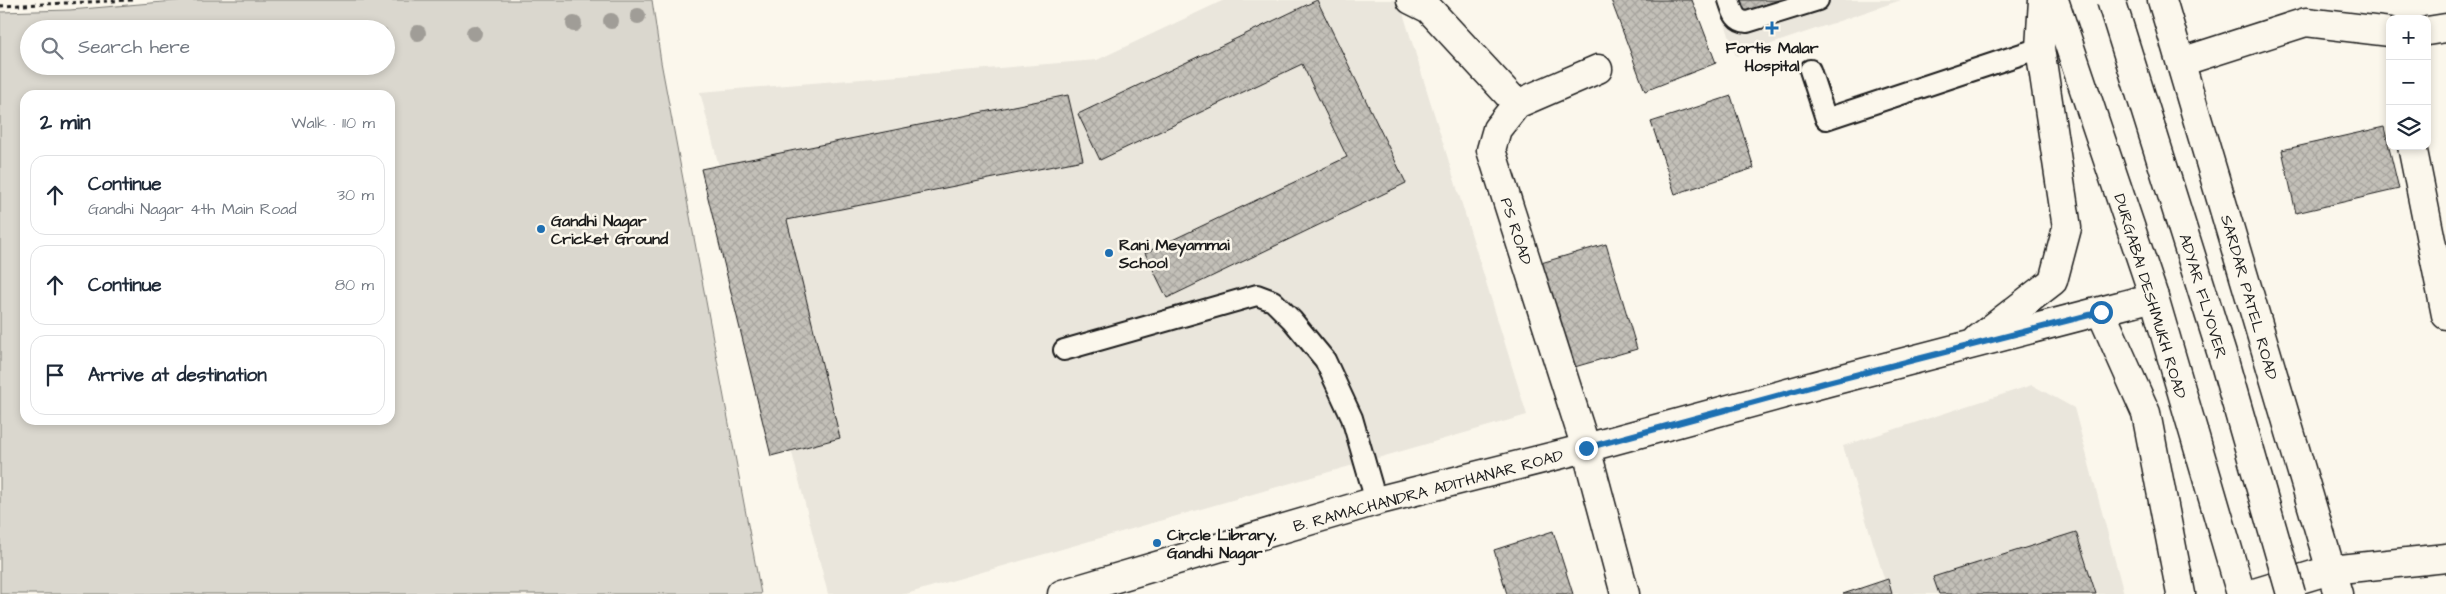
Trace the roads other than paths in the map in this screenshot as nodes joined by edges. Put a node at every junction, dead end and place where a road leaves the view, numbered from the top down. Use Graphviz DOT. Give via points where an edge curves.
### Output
graph roads {
  1 [pos="1411,0"];
  2 [pos="1729,0"];
  3 [pos="1818,0"];
  4 [pos="2043,0"];
  5 [pos="2054,0"];
  6 [pos="2111,0"];
  7 [pos="2162,0"];
  8 [pos="2446,28"];
  9 [pos="2431,30"];
  10 [pos="2386,32"];
  11 [pos="2040,48"];
  12 [pos="2181,62"];
  13 [pos="1598,69"];
  14 [pos="1810,70"];
  15 [pos="1517,104"];
  16 [pos="2413,150"];
  17 [pos="2154,297"];
  18 [pos="2101,312"];
  19 [pos="2446,316"];
  20 [pos="1969,346"];
  21 [pos="1064,350"];
  22 [pos="1586,448"];
  23 [pos="1376,501"];
  24 [pos="2446,558"];
  25 [pos="2334,582"];
  26 [pos="1062,594"];
  27 [pos="1625,594"];
  28 [pos="2181,594"];
  29 [pos="2241,594"];
  30 [pos="2251,594"];
  31 [pos="2291,594"];
  1 -- 15 [label="street" via="1429,9"];
  2 -- 3 [label="lane" via="1741,22"];
  4 -- 11 [label="street"];
  5 -- 17 [label="street, DURGABAI DESHMUKH ROAD"];
  6 -- 31 [label="street, ADYAR FLYOVER, bridge" via="2225,364"];
  7 -- 12 [label="street, SARDAR PATEL ROAD"];
  8 -- 9 [label="street"];
  10 -- 12 [label="street" via="2306,22"];
  11 -- 14 [label="lane" via="1826,119"];
  11 -- 20 [label="street" via="2067,228 2054,281"];
  12 -- 25 [label="street, SARDAR PATEL ROAD"];
  13 -- 15 [label="street, PS ROAD"];
  15 -- 22 [label="street, PS ROAD" via="1497,129 1492,150"];
  16 -- 19 [label="street"];
  17 -- 18 [label="street, B. RAMACHANDRA ADITHANAR ROAD"];
  17 -- 29 [label="street, DURGABAI DESHMUKH ROAD"];
  18 -- 20 [label="street, B. RAMACHANDRA ADITHANAR ROAD"];
  18 -- 28 [label="street" via="2146,413"];
  20 -- 22 [label="street, B. RAMACHANDRA ADITHANAR ROAD"];
  21 -- 23 [label="lane" via="1257,295 1273,301 1325,360 1352,418"];
  22 -- 23 [label="street, B. RAMACHANDRA ADITHANAR ROAD"];
  22 -- 27 [label="street, PS ROAD"];
  23 -- 26 [label="street, B. RAMACHANDRA ADITHANAR ROAD"];
  24 -- 25 [label="street"];
  25 -- 30 [label="street"];
}
